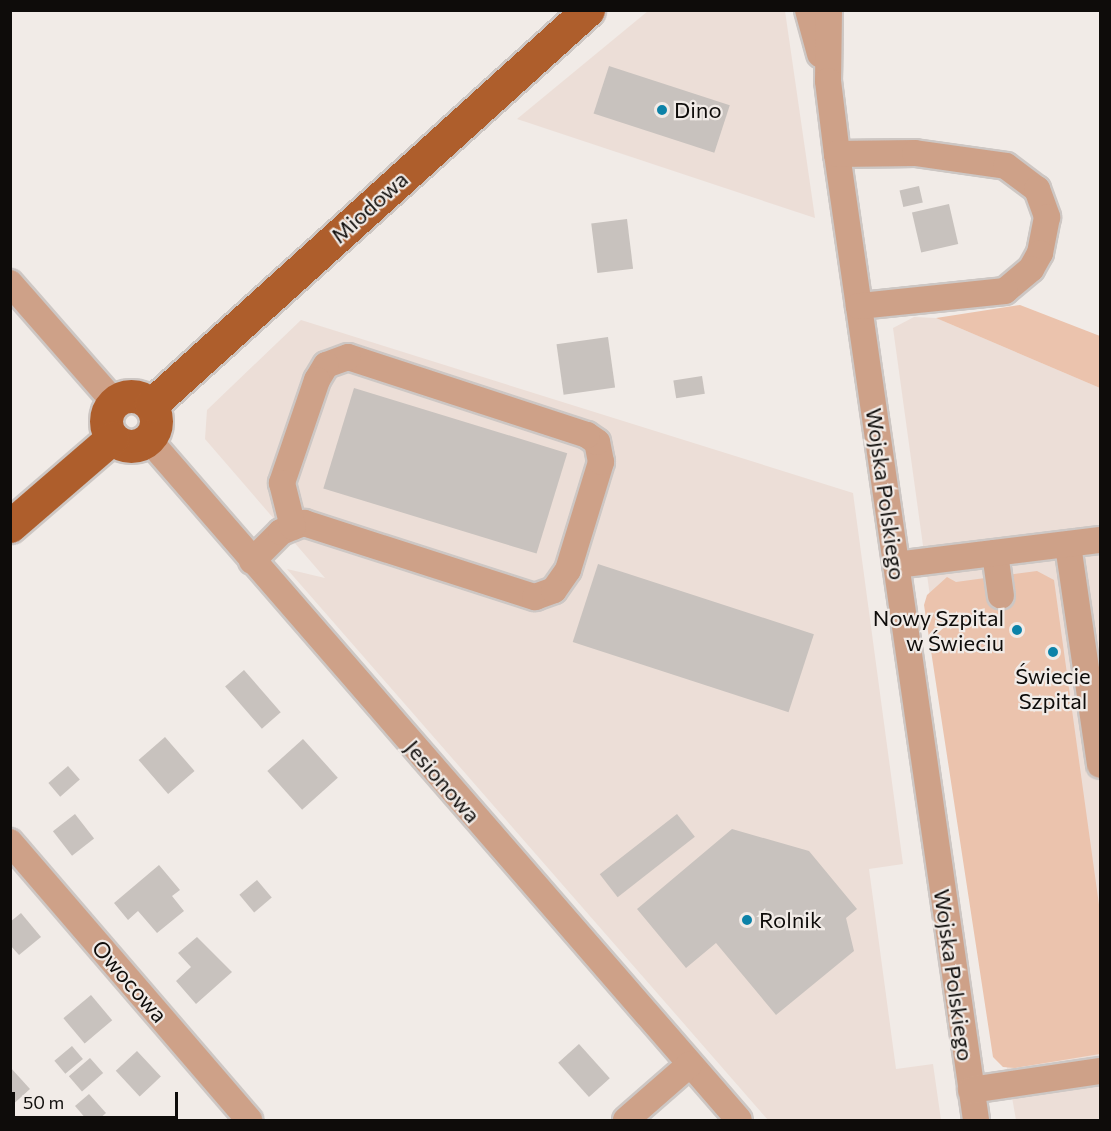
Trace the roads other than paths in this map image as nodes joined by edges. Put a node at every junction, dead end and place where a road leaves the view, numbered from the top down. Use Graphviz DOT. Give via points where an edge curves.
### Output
graph roads {
  1 [pos="588,10"];
  2 [pos="808,10"];
  3 [pos="829,10"];
  4 [pos="828,81"];
  5 [pos="837,153"];
  6 [pos="10,283"];
  7 [pos="859,306"];
  8 [pos="114,402"];
  9 [pos="150,405"];
  10 [pos="112,438"];
  11 [pos="149,440"];
  12 [pos="10,526"];
  13 [pos="293,527"];
  14 [pos="1101,540"];
  15 [pos="1068,545"];
  16 [pos="995,553"];
  17 [pos="252,561"];
  18 [pos="896,565"];
  19 [pos="1000,596"];
  20 [pos="1101,765"];
  21 [pos="10,842"];
  22 [pos="689,1065"];
  23 [pos="1101,1071"];
  24 [pos="971,1090"];
  25 [pos="249,1120"];
  26 [pos="626,1120"];
  27 [pos="739,1120"];
  28 [pos="976,1120"];
  1 -- 9 [label="main road, Miodowa"];
  2 -- 4 [label="street, Wojska Polskiego"];
  3 -- 4 [label="street, Wojska Polskiego"];
  4 -- 5 [label="street, Wojska Polskiego"];
  5 -- 7 [label="street, Wojska Polskiego"];
  5 -- 7 [label="street" via="915,153 1006,166 1036,189 1047,217 1040,253 1031,269 1005,291"];
  6 -- 8 [label="street"];
  7 -- 18 [label="street, Wojska Polskiego"];
  8 -- 9 [label="main road" via="133,396"];
  8 -- 10 [label="main road" via="106,420"];
  9 -- 11 [label="main road" via="157,423"];
  10 -- 11 [label="main road" via="130,447"];
  10 -- 12 [label="main road"];
  11 -- 17 [label="street, Jesionowa"];
  13 -- 13 [label="street" via="304,523 535,597 554,590 568,570 601,462 597,442 587,435 348,357 326,364 317,380 282,483"];
  13 -- 17 [label="street" via="280,532"];
  14 -- 15 [label="street"];
  15 -- 16 [label="street"];
  15 -- 20 [label="street"];
  16 -- 18 [label="street"];
  16 -- 19 [label="street"];
  17 -- 22 [label="street, Jesionowa"];
  18 -- 24 [label="street, Wojska Polskiego"];
  21 -- 25 [label="street, Owocowa"];
  22 -- 26 [label="street"];
  22 -- 27 [label="street, Jesionowa"];
  23 -- 24 [label="street"];
  24 -- 28 [label="street, Wojska Polskiego"];
}
